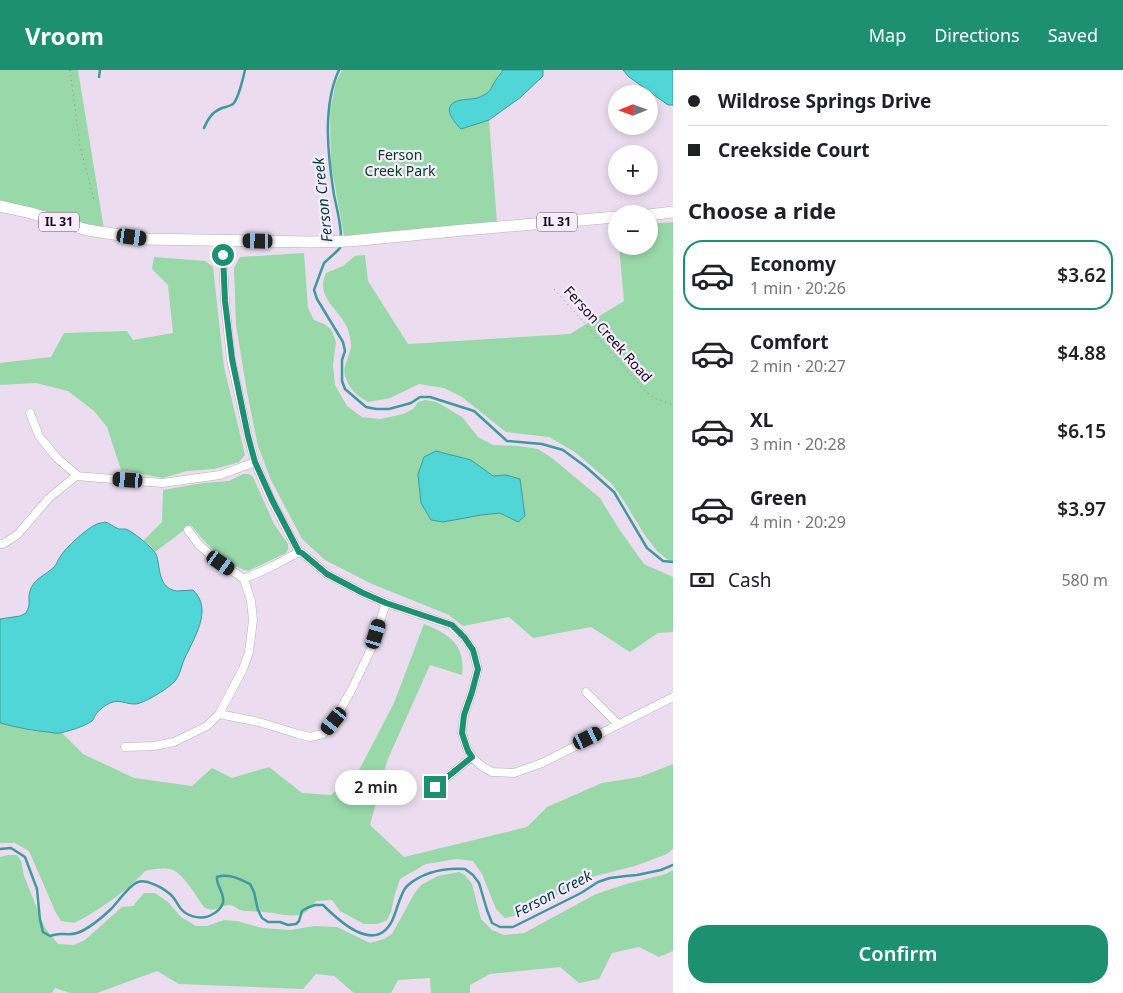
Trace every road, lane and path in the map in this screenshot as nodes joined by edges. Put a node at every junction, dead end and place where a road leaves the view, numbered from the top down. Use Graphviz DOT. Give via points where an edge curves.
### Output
graph roads {
  1 [pos="70,70"];
  2 [pos="94,200"];
  3 [pos="0,206"];
  4 [pos="673,212"];
  5 [pos="658,213"];
  6 [pos="608,218"];
  7 [pos="222,241"];
  8 [pos="554,290"];
  9 [pos="673,405"];
  10 [pos="30,413"];
  11 [pos="255,462"];
  12 [pos="78,476"];
  13 [pos="188,530"];
  14 [pos="1,542"];
  15 [pos="299,552"];
  16 [pos="244,579"];
  17 [pos="386,603"];
  18 [pos="586,692"];
  19 [pos="673,697"];
  20 [pos="219,714"];
  21 [pos="618,724"];
  22 [pos="125,747"];
  23 [pos="472,757"];
  24 [pos="435,787"];
  1 -- 2 [label="path" via="80,146"];
  3 -- 7 [label="main road, IL 31" via="87,230 147,239"];
  4 -- 5 [label="main road"];
  6 -- 7 [label="main road, IL 31" via="350,241"];
  7 -- 11 [label="street" via="232,359"];
  8 -- 9 [label="path, Ferson Creek Road" via="645,391"];
  10 -- 12 [label="street" via="39,436"];
  11 -- 12 [label="street" via="220,475 162,482"];
  11 -- 15 [label="street"];
  12 -- 14 [label="street" via="49,498 18,534"];
  13 -- 16 [label="street" via="213,557"];
  15 -- 16 [label="street"];
  15 -- 17 [label="street" via="327,574"];
  16 -- 20 [label="street" via="253,620 249,652"];
  17 -- 20 [label="street" via="371,649 334,721 323,734 310,737"];
  17 -- 23 [label="street" via="452,625 473,650 478,669 462,733"];
  18 -- 21 [label="street"];
  19 -- 21 [label="street"];
  20 -- 22 [label="street" via="207,726 174,742"];
  21 -- 23 [label="street" via="542,763 514,773 492,772"];
  23 -- 24 [label="street"];
}
